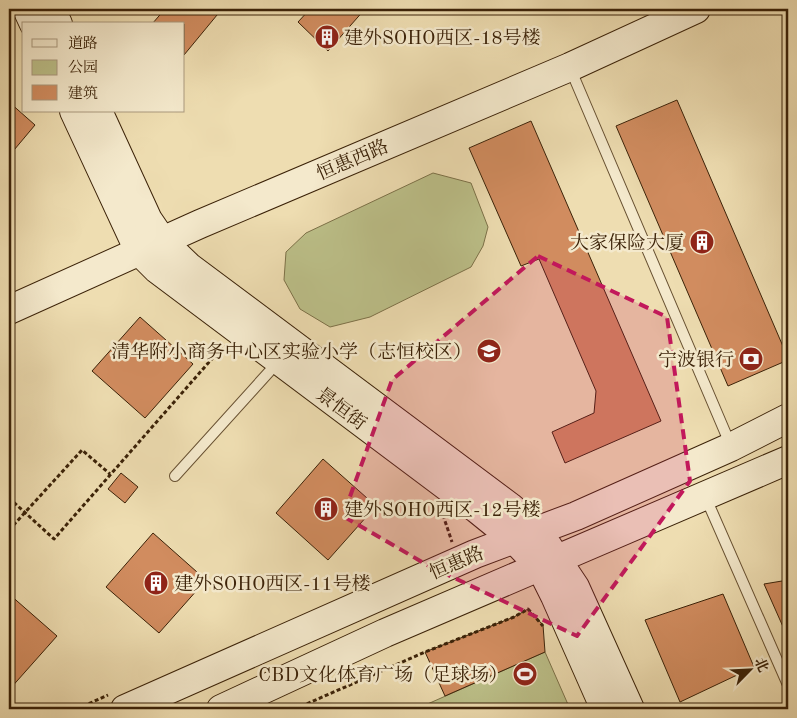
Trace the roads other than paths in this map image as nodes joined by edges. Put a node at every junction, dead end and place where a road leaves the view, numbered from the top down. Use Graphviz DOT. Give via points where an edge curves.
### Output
graph roads {
  1 [pos="27,9"];
  2 [pos="51,9"];
  3 [pos="696,9"];
  4 [pos="33,22"];
  5 [pos="57,22"];
  6 [pos="570,67"];
  7 [pos="75,112"];
  8 [pos="98,112"];
  9 [pos="151,246"];
  10 [pos="9,310"];
  11 [pos="279,361"];
  12 [pos="788,418"];
  13 [pos="731,447"];
  14 [pos="788,458"];
  15 [pos="175,476"];
  16 [pos="705,495"];
  17 [pos="525,534"];
  18 [pos="549,563"];
  19 [pos="788,685"];
  20 [pos="125,709"];
  21 [pos="221,709"];
  22 [pos="605,709"];
  23 [pos="630,709"];
  1 -- 4 [label="main road"];
  2 -- 5 [label="main road"];
  3 -- 6 [label="main road, 恒惠西路"];
  6 -- 9 [label="main road, 恒惠西路"];
  6 -- 13 [label="lane"];
  7 -- 9 [label="main road, 景恒街"];
  8 -- 9 [label="main road, 景恒街" via="148,220"];
  9 -- 10 [label="main road, 恒惠西路"];
  9 -- 11 [label="main road, 景恒街" via="157,268"];
  9 -- 17 [label="main road, 景恒街" via="189,267 510,506"];
  11 -- 15 [label="lane"];
  11 -- 17 [label="main road, 景恒街" via="477,509"];
  12 -- 13 [label="main road, 恒惠路"];
  13 -- 17 [label="main road, 恒惠路" via="576,516"];
  14 -- 16 [label="main road, 恒惠路"];
  16 -- 18 [label="main road, 恒惠路"];
  16 -- 19 [label="lane"];
  17 -- 18 [label="main road, 景恒街"];
  17 -- 20 [label="main road, 恒惠路"];
  18 -- 21 [label="main road, 恒惠路" via="336,654"];
  18 -- 22 [label="main road, 景恒街" via="555,596"];
  18 -- 23 [label="main road, 景恒街" via="575,587"];
}
